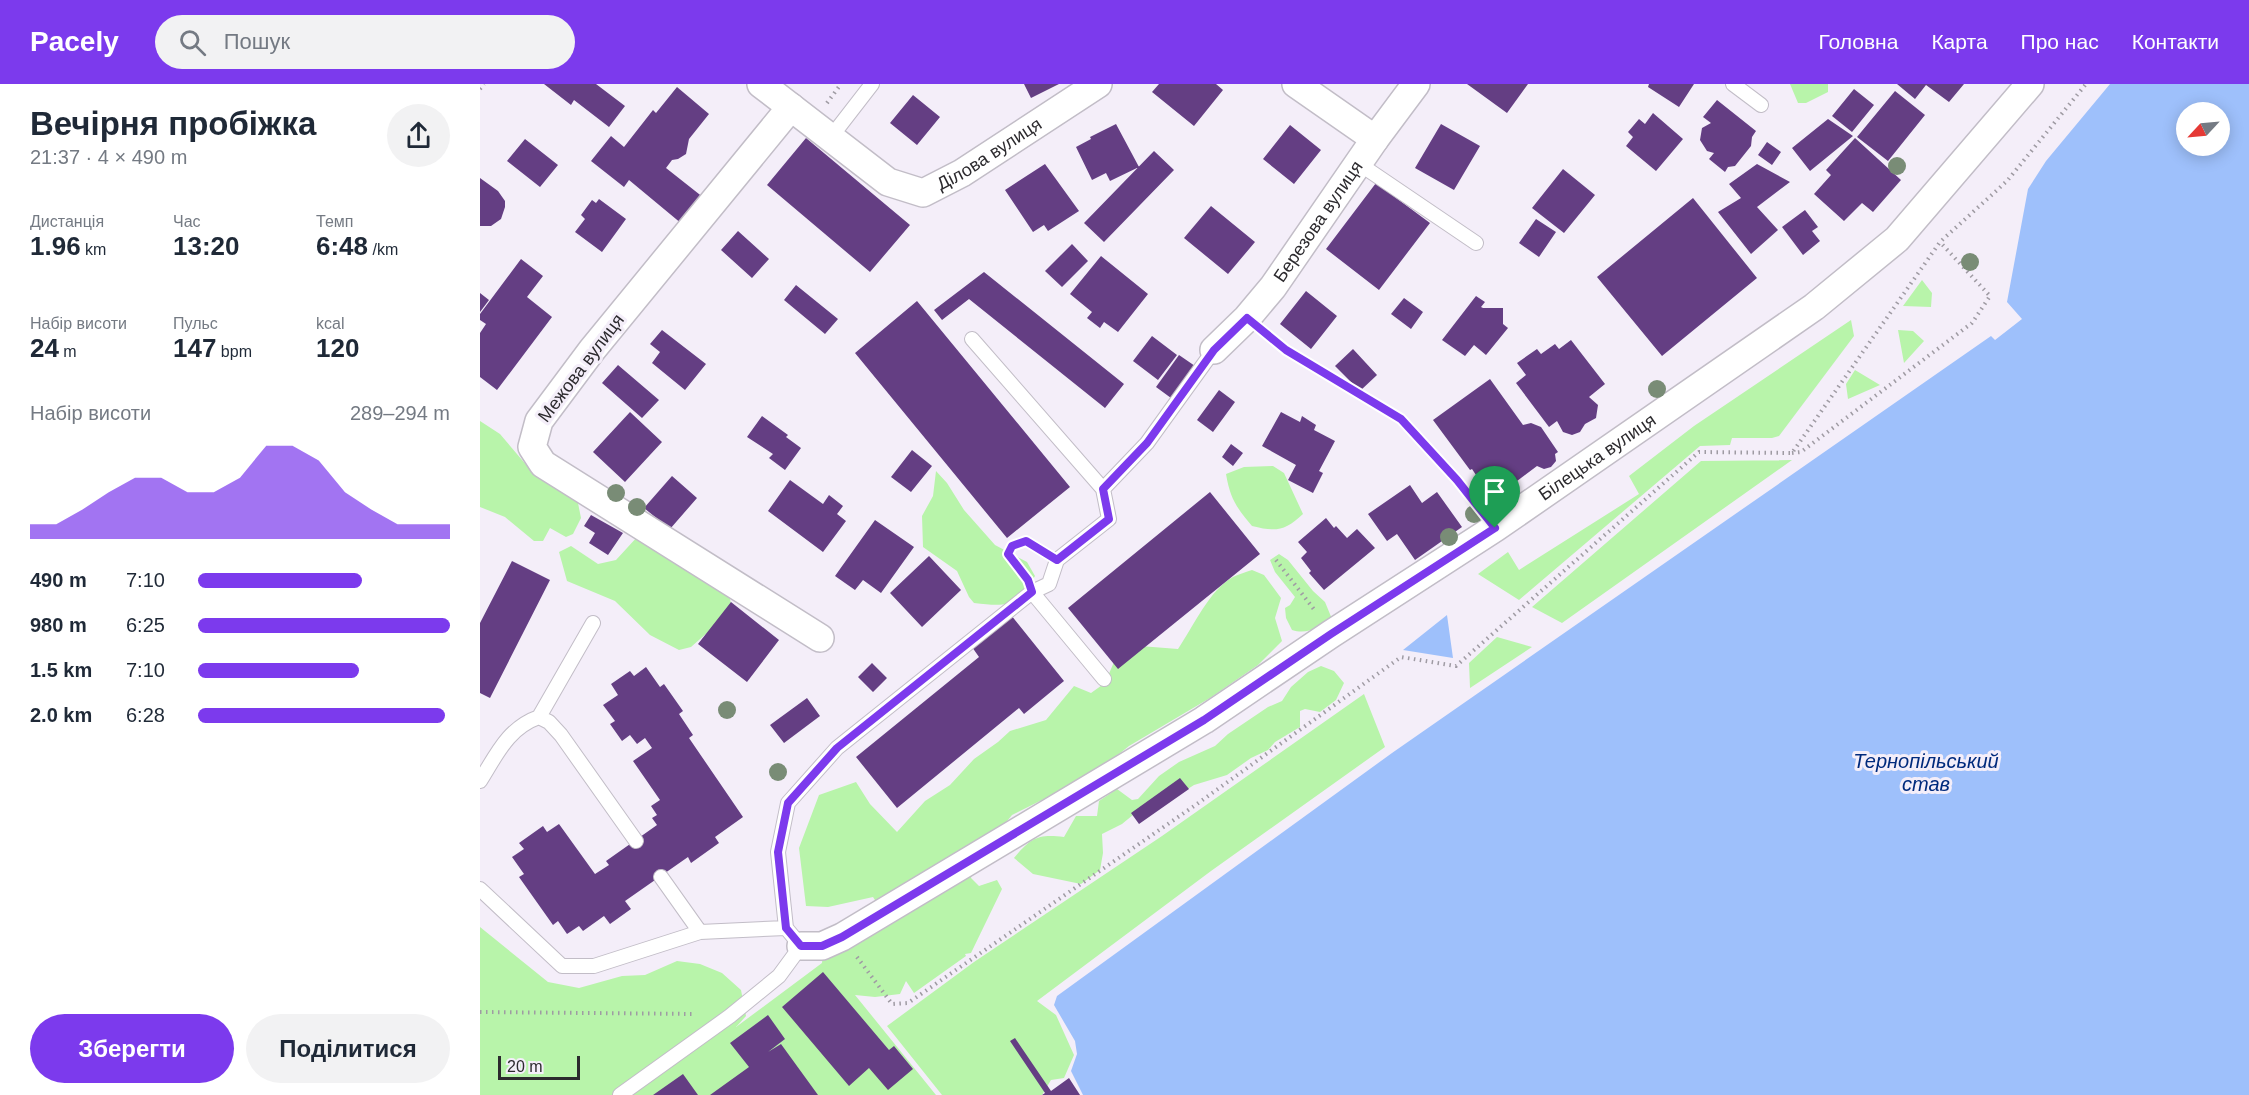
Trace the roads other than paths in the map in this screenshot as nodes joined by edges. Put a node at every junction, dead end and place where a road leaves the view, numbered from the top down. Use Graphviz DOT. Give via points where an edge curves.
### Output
graph roads {
  1 [pos="761,84"];
  2 [pos="872,84"];
  3 [pos="1098,84"];
  4 [pos="1296,84"];
  5 [pos="1416,84"];
  6 [pos="1733,84"];
  7 [pos="2030,84"];
  8 [pos="1761,105"];
  9 [pos="791,107"];
  10 [pos="831,137"];
  11 [pos="1375,139"];
  12 [pos="1358,163"];
  13 [pos="1476,243"];
  14 [pos="972,339"];
  15 [pos="1214,350"];
  16 [pos="1103,489"];
  17 [pos="1032,592"];
  18 [pos="593,623"];
  19 [pos="820,638"];
  20 [pos="1104,679"];
  21 [pos="539,717"];
  22 [pos="480,781"];
  23 [pos="636,841"];
  24 [pos="661,877"];
  25 [pos="480,889"];
  26 [pos="700,932"];
  27 [pos="794,937"];
  28 [pos="620,1095"];
  1 -- 9 [label="street, Ділова вулиця"];
  2 -- 10 [label="lane"];
  3 -- 10 [label="street, Ділова вулиця" via="962,173 923,193 888,182"];
  4 -- 11 [label="street"];
  5 -- 11 [label="street, Березова вулиця"];
  6 -- 8 [label="lane"];
  7 -- 27 [label="street, Білецька вулиця" via="1888,247 1814,307 1495,528 1204,720 842,937 822,946"];
  9 -- 10 [label="street, Ділова вулиця"];
  9 -- 19 [label="street, Межова вулиця" via="592,350 539,421 532,447 543,465"];
  11 -- 12 [label="street, Березова вулиця"];
  12 -- 13 [label="lane"];
  12 -- 15 [label="street, Березова вулиця" via="1274,287"];
  14 -- 16 [label="lane"];
  15 -- 16 [label="lane" via="1147,443"];
  16 -- 17 [label="lane" via="1109,519 1057,560 1048,584"];
  17 -- 20 [label="lane"];
  17 -- 27 [label="lane" via="837,748 788,803 778,852"];
  18 -- 21 [label="lane"];
  21 -- 22 [label="lane" via="526,721 509,736"];
  21 -- 23 [label="lane" via="561,735"];
  24 -- 26 [label="lane"];
  25 -- 26 [label="lane" via="562,966 594,966"];
  26 -- 27 [label="lane"];
  27 -- 28 [label="lane" via="779,976"];
}
